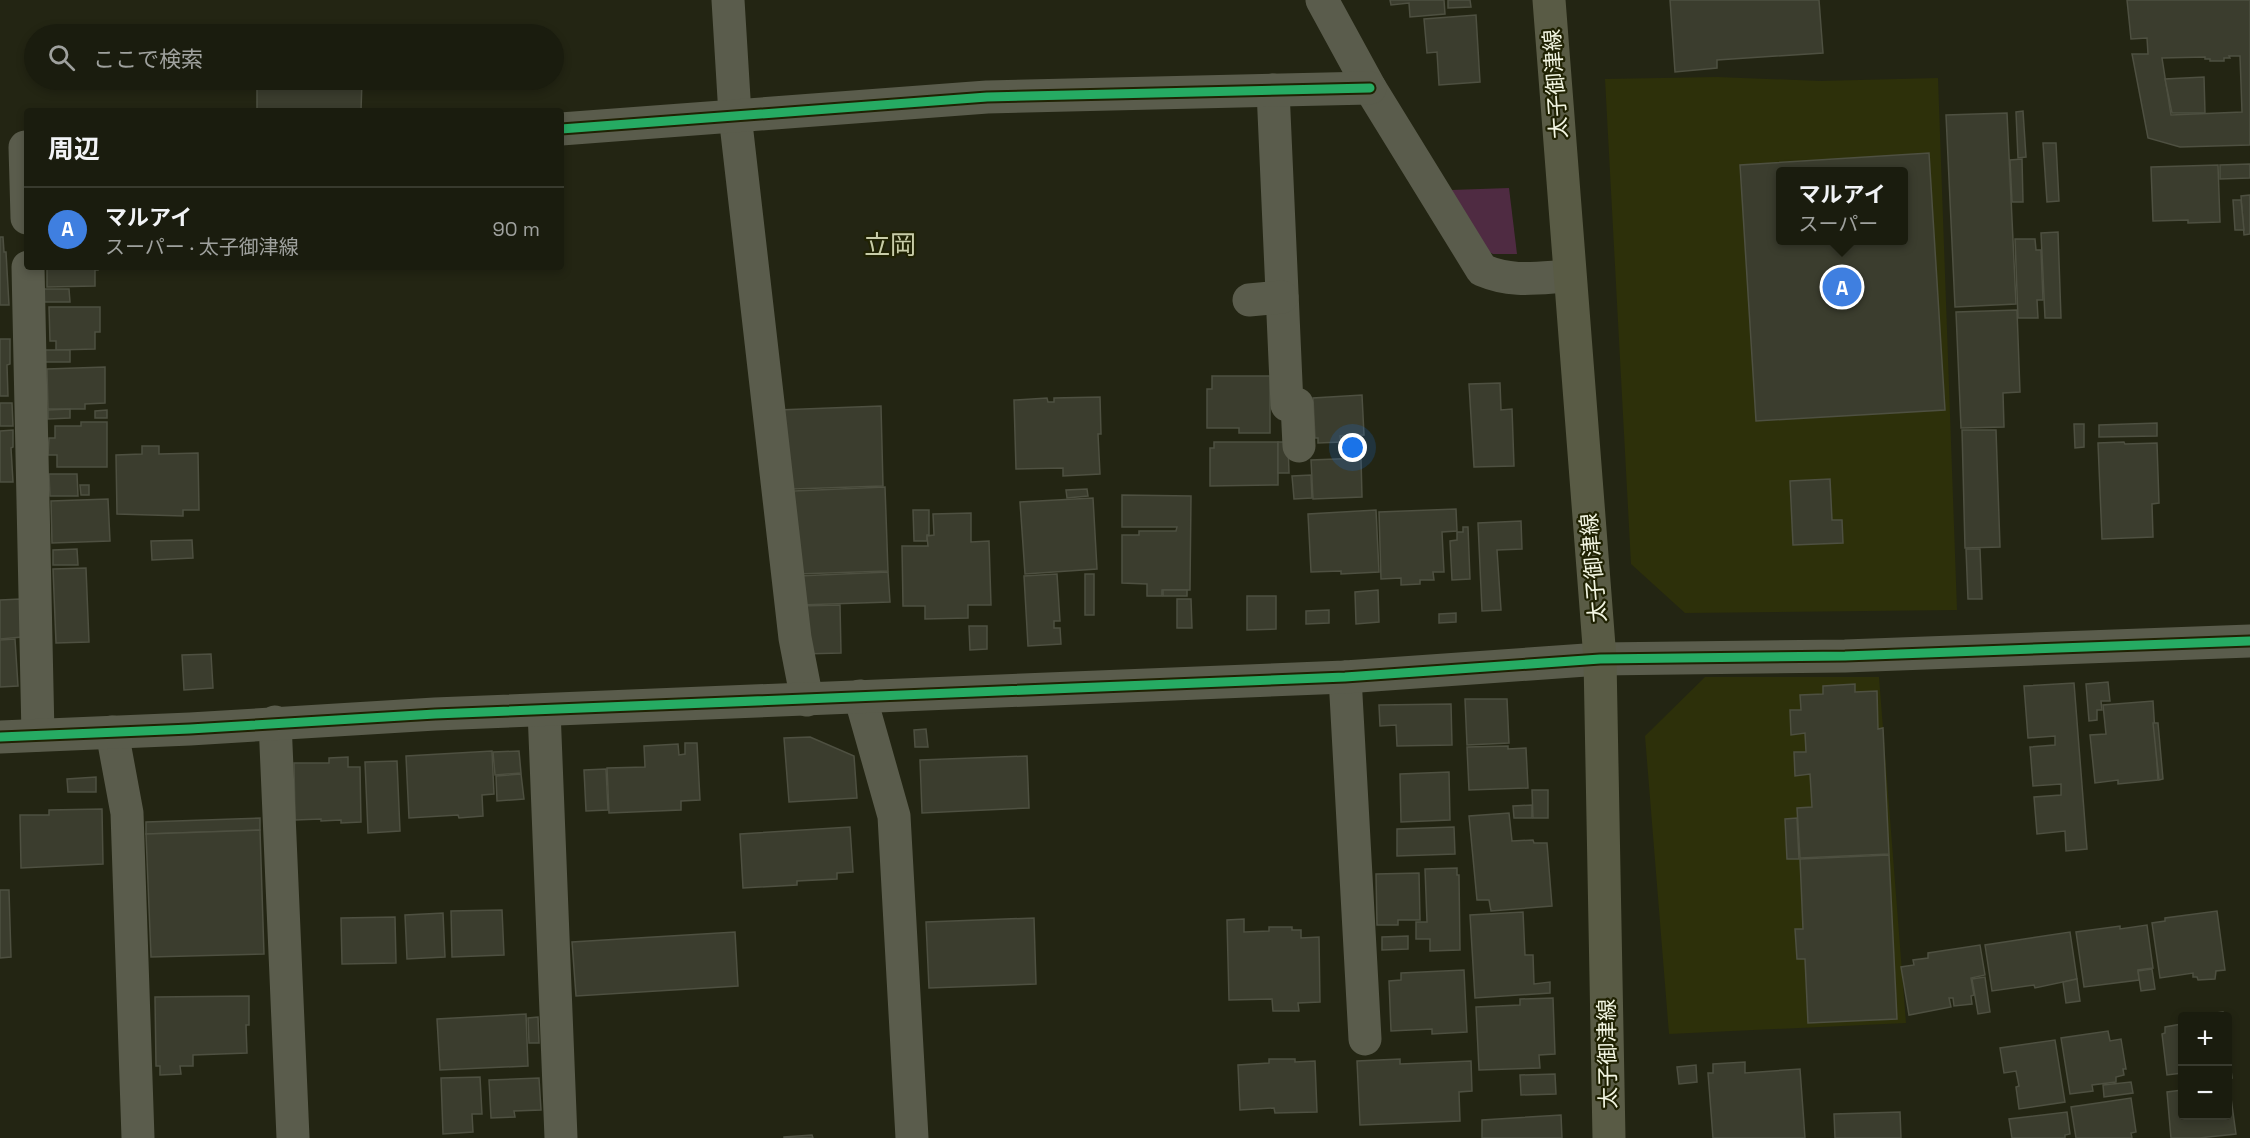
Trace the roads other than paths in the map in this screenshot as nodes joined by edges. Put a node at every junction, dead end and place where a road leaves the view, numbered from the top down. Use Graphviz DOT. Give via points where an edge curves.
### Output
graph roads {
  1 [pos="728,0"];
  2 [pos="1322,0"];
  3 [pos="1549,0"];
  4 [pos="1370,88"];
  5 [pos="1273,90"];
  6 [pos="735,115"];
  7 [pos="564,129"];
  8 [pos="18,147"];
  9 [pos="24,194"];
  10 [pos="28,270"];
  11 [pos="1569,276"];
  12 [pos="1282,297"];
  13 [pos="1249,300"];
  14 [pos="1299,446"];
  15 [pos="2250,641"];
  16 [pos="1600,659"];
  17 [pos="1345,677"];
  18 [pos="860,696"];
  19 [pos="807,700"];
  20 [pos="544,710"];
  21 [pos="275,722"];
  22 [pos="112,732"];
  23 [pos="38,735"];
  24 [pos="0,737"];
  25 [pos="1365,1039"];
  26 [pos="138,1138"];
  27 [pos="293,1138"];
  28 [pos="561,1138"];
  29 [pos="912,1138"];
  30 [pos="1609,1138"];
  1 -- 6 [label="street"];
  2 -- 4 [label="street"];
  3 -- 11 [label="main road, 太子御津線"];
  4 -- 5 [label="street"];
  4 -- 11 [label="street" via="1482,270 1515,279"];
  5 -- 6 [label="street" via="987,97"];
  5 -- 12 [label="street"];
  6 -- 7 [label="street"];
  6 -- 19 [label="street" via="795,638"];
  8 -- 9 [label="street"];
  10 -- 23 [label="street"];
  11 -- 16 [label="main road, 太子御津線"];
  12 -- 13 [label="street"];
  12 -- 14 [label="street" via="1287,405 1297,404"];
  15 -- 16 [label="street" via="1845,656"];
  16 -- 17 [label="street"];
  16 -- 30 [label="main road, 太子御津線"];
  17 -- 18 [label="street"];
  17 -- 25 [label="street"];
  18 -- 19 [label="street"];
  18 -- 29 [label="street" via="894,816"];
  19 -- 20 [label="street"];
  20 -- 21 [label="street"];
  20 -- 28 [label="street"];
  21 -- 22 [label="street"];
  21 -- 27 [label="street"];
  22 -- 23 [label="street"];
  22 -- 26 [label="street" via="127,813"];
  23 -- 24 [label="street"];
}
